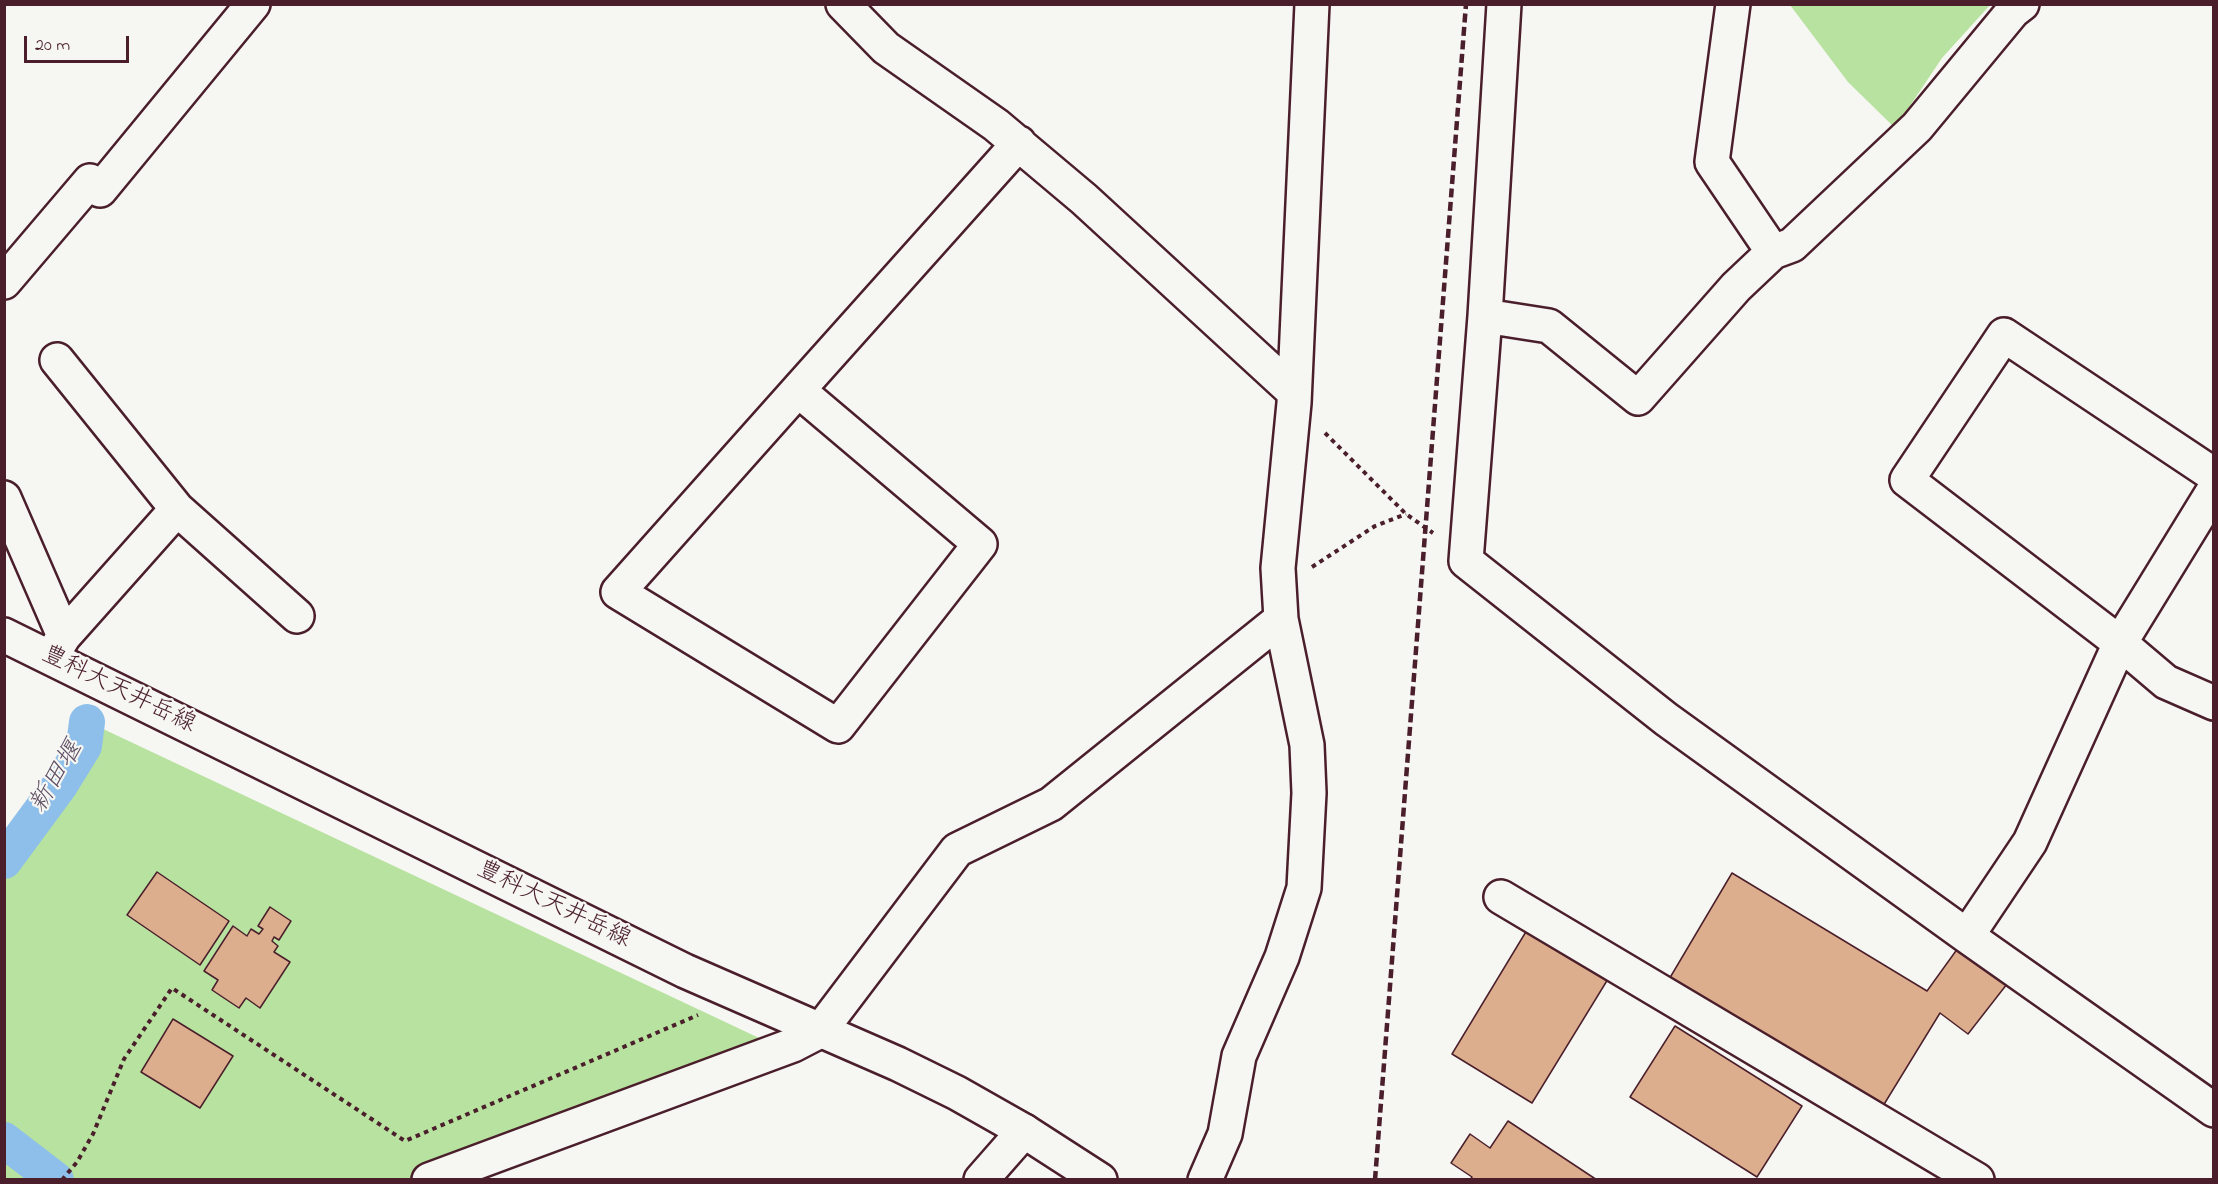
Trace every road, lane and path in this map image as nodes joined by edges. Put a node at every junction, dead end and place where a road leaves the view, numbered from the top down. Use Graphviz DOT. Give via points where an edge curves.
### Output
graph roads {
  1 [pos="253,4"];
  2 [pos="843,4"];
  3 [pos="1312,4"];
  4 [pos="1504,4"];
  5 [pos="1733,4"];
  6 [pos="2022,4"];
  7 [pos="1019,143"];
  8 [pos="1773,252"];
  9 [pos="4,282"];
  10 [pos="1485,316"];
  11 [pos="57,360"];
  12 [pos="798,390"];
  13 [pos="1294,397"];
  14 [pos="2214,475"];
  15 [pos="2214,490"];
  16 [pos="4,498"];
  17 [pos="177,509"];
  18 [pos="1406,514"];
  19 [pos="1466,561"];
  20 [pos="1280,604"];
  21 [pos="297,616"];
  22 [pos="4,635"];
  23 [pos="2120,643"];
  24 [pos="57,647"];
  25 [pos="2214,703"];
  26 [pos="1501,897"];
  27 [pos="1967,936"];
  28 [pos="704,1012"];
  29 [pos="820,1031"];
  30 [pos="2214,1110"];
  31 [pos="1024,1131"];
  32 [pos="62,1179"];
  33 [pos="431,1179"];
  34 [pos="981,1179"];
  35 [pos="1100,1179"];
  36 [pos="1205,1179"];
  37 [pos="1977,1179"];
  1 -- 9 [label="street" via="100,190 90,181"];
  2 -- 7 [label="street" via="886,48"];
  3 -- 13 [label="street"];
  4 -- 10 [label="street"];
  5 -- 8 [label="street" via="1712,162"];
  6 -- 8 [label="street" via="1917,127 1792,245"];
  7 -- 12 [label="street"];
  7 -- 13 [label="street"];
  8 -- 10 [label="street" via="1736,287 1638,398 1549,326"];
  10 -- 19 [label="street"];
  11 -- 17 [label="street"];
  12 -- 12 [label="street" via="980,544 838,726 618,592"];
  13 -- 18 [label="path"];
  13 -- 20 [label="street" via="1278,568"];
  14 -- 23 [label="street" via="2004,335 1907,480"];
  15 -- 23 [label="street"];
  16 -- 24 [label="street"];
  17 -- 21 [label="street"];
  17 -- 24 [label="street"];
  18 -- 19 [label="path"];
  18 -- 20 [label="path" via="1375,526"];
  19 -- 27 [label="street" via="1666,719"];
  20 -- 29 [label="street" via="1052,804 957,850"];
  20 -- 36 [label="street" via="1307,745 1309,793 1304,888 1282,957 1239,1056 1225,1134"];
  22 -- 24 [label="street, 豊科大天井岳線"];
  23 -- 25 [label="street" via="2166,682"];
  23 -- 27 [label="street" via="2030,842"];
  24 -- 29 [label="street, 豊科大天井岳線" via="685,971"];
  26 -- 37 [label="street"];
  27 -- 30 [label="street"];
  28 -- 32 [label="path" via="405,1141 172,988 124,1059 93,1134"];
  29 -- 31 [label="street, 豊科大天井岳線" via="898,1064"];
  29 -- 33 [label="street" via="793,1045"];
  31 -- 34 [label="street"];
  31 -- 35 [label="street, 豊科大天井岳線"];
}
